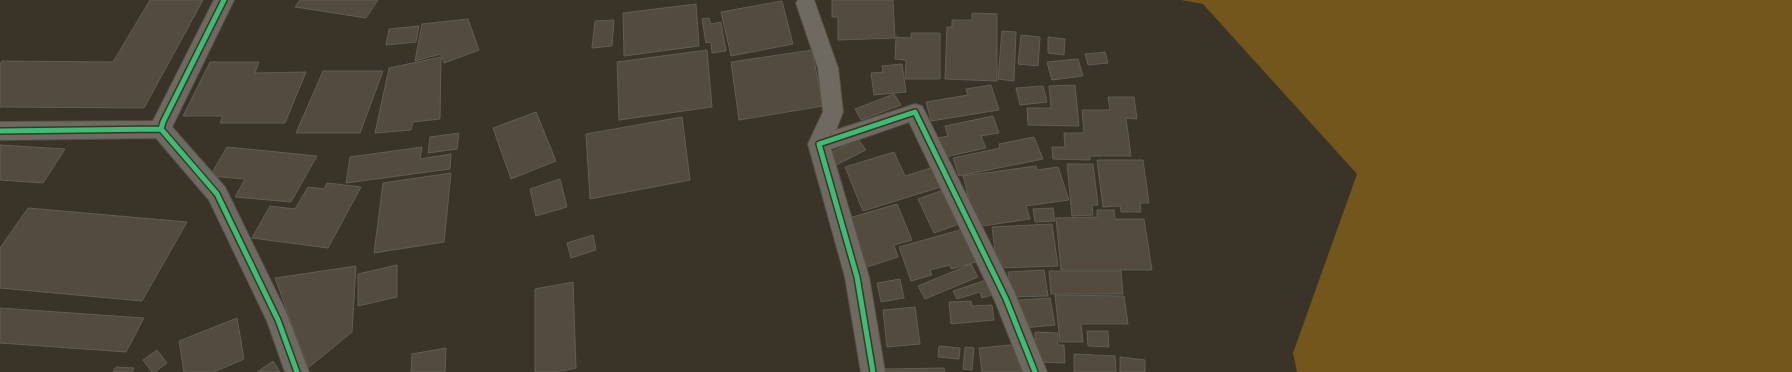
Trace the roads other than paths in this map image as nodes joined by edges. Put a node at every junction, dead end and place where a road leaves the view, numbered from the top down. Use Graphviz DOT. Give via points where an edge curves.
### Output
graph roads {
  1 [pos="224,0"];
  2 [pos="806,3"];
  3 [pos="161,129"];
  4 [pos="0,131"];
  5 [pos="819,144"];
  6 [pos="297,372"];
  7 [pos="873,372"];
  8 [pos="1036,372"];
  1 -- 3 [label="street"];
  2 -- 5 [label="street" via="828,68 833,112"];
  3 -- 4 [label="street"];
  3 -- 6 [label="street" via="217,194 278,320"];
  5 -- 7 [label="street" via="857,277"];
  5 -- 8 [label="street" via="915,112 1006,299"];
}
